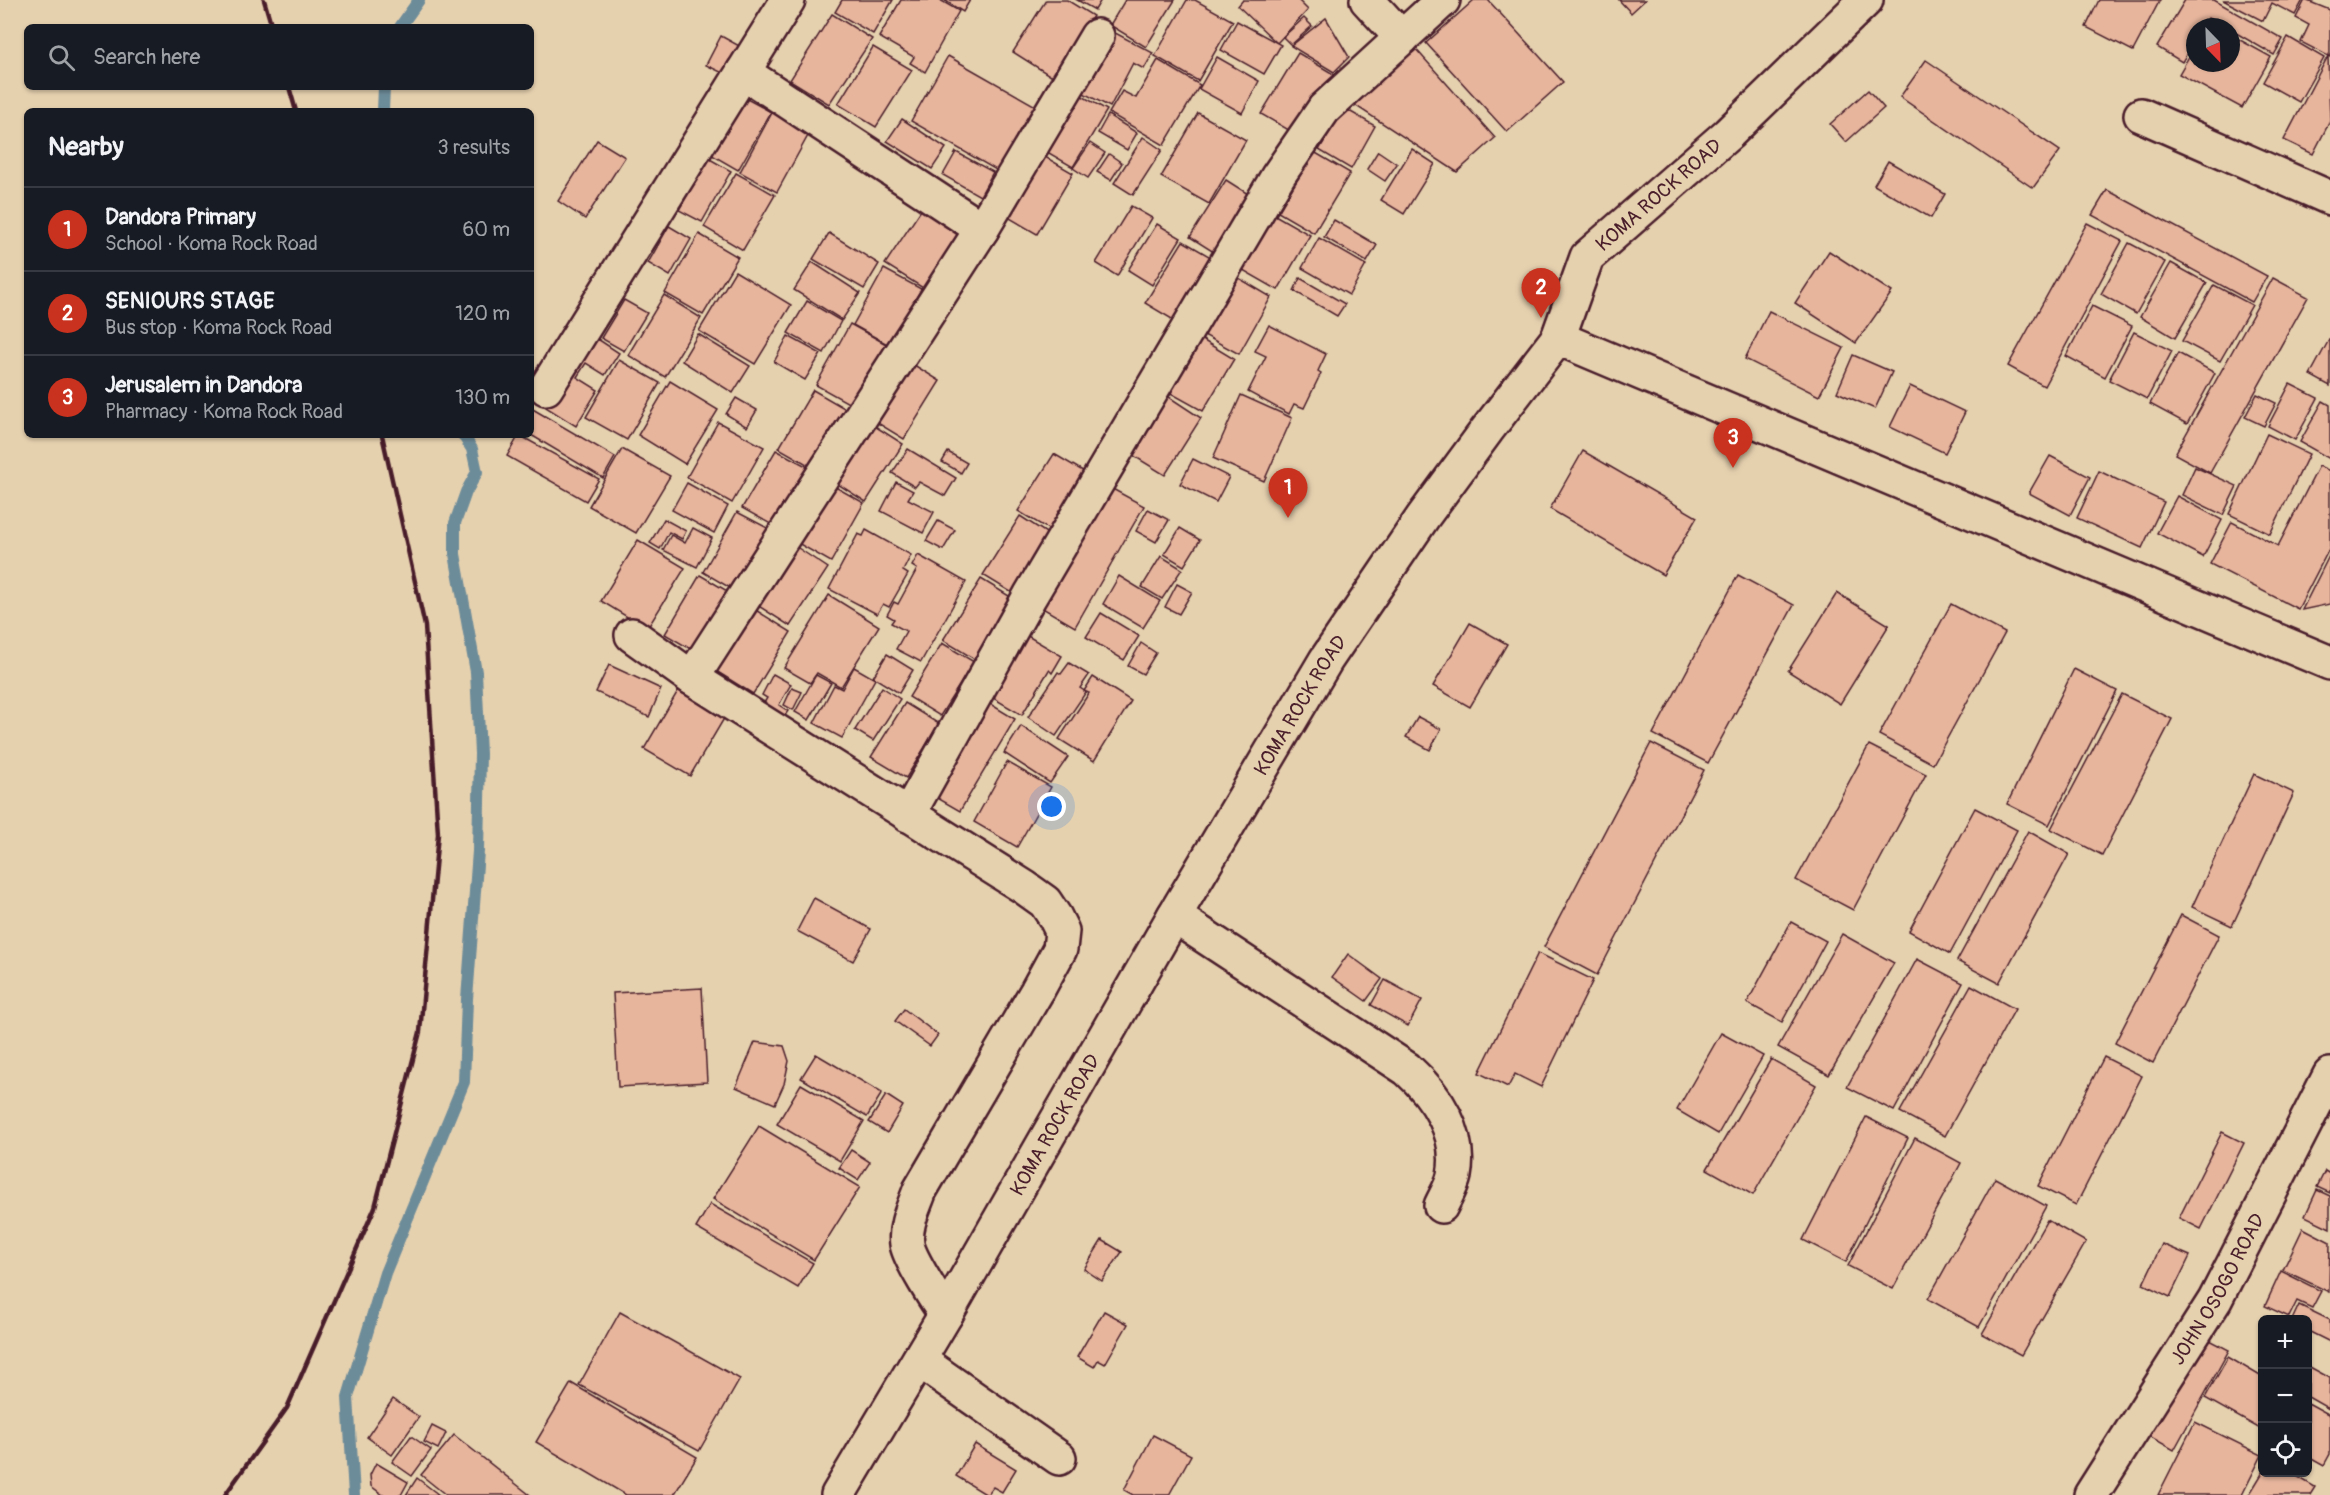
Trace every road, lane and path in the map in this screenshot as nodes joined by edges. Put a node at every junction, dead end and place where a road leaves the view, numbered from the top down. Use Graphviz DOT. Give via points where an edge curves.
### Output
graph roads {
  1 [pos="788,0"];
  2 [pos="1366,0"];
  3 [pos="1443,0"];
  4 [pos="1866,0"];
  5 [pos="1097,36"];
  6 [pos="1402,38"];
  7 [pos="743,72"];
  8 [pos="2141,115"];
  9 [pos="2330,198"];
  10 [pos="982,229"];
  11 [pos="1558,338"];
  12 [pos="546,388"];
  13 [pos="632,635"];
  14 [pos="2330,663"];
  15 [pos="692,678"];
  16 [pos="908,815"];
  17 [pos="1174,916"];
  18 [pos="2330,1075"];
  19 [pos="1441,1206"];
  20 [pos="946,1314"];
  21 [pos="919,1360"];
  22 [pos="1059,1458"];
  23 [pos="838,1495"];
  24 [pos="2091,1495"];
  1 -- 7 [label="street"];
  2 -- 6 [label="street"];
  3 -- 6 [label="street"];
  4 -- 11 [label="street, KOMA ROCK ROAD" via="1728,134 1587,257"];
  5 -- 10 [label="street"];
  6 -- 16 [label="street" via="1324,109 1278,176 1030,596"];
  7 -- 10 [label="street"];
  7 -- 12 [label="street"];
  8 -- 9 [label="street"];
  10 -- 15 [label="street"];
  11 -- 14 [label="street"];
  11 -- 17 [label="street, KOMA ROCK ROAD" via="1429,508 1326,660"];
  13 -- 15 [label="street"];
  15 -- 16 [label="street"];
  16 -- 20 [label="street" via="1024,887 1045,903 1062,931 1060,949 920,1190 908,1224 907,1245"];
  17 -- 19 [label="street" via="1422,1082 1449,1126 1455,1149 1454,1177"];
  17 -- 20 [label="street, KOMA ROCK ROAD"];
  18 -- 24 [label="street, JOHN OSOGO ROAD" via="2215,1300"];
  20 -- 21 [label="street, KOMA ROCK ROAD"];
  21 -- 22 [label="street"];
  21 -- 23 [label="street, KOMA ROCK ROAD"];
}
